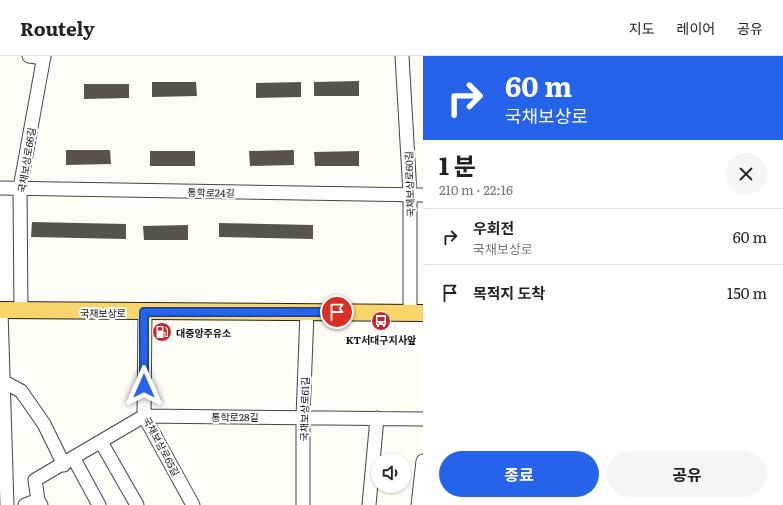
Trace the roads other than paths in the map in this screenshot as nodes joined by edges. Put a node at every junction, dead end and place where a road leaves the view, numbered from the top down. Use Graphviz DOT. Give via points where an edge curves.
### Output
graph roads {
  1 [pos="29,56"];
  2 [pos="402,56"];
  3 [pos="44,57"];
  4 [pos="0,188"];
  5 [pos="20,188"];
  6 [pos="416,195"];
  7 [pos="1,310"];
  8 [pos="21,311"];
  9 [pos="144,312"];
  10 [pos="307,312"];
  11 [pos="417,313"];
  12 [pos="4,382"];
  13 [pos="144,416"];
  14 [pos="303,417"];
  15 [pos="377,418"];
  16 [pos="423,419"];
  17 [pos="3,429"];
  18 [pos="101,442"];
  19 [pos="423,461"];
  20 [pos="69,462"];
  21 [pos="39,502"];
  22 [pos="7,505"];
  23 [pos="25,505"];
  24 [pos="99,505"];
  25 [pos="137,505"];
  26 [pos="193,505"];
  27 [pos="303,505"];
  28 [pos="369,505"];
  29 [pos="418,505"];
  1 -- 3 [label="street, 국채보상로66길"];
  2 -- 6 [label="street, 국채보상로60길"];
  3 -- 5 [label="street, 국채보상로66길"];
  4 -- 5 [label="street, 통학로24길"];
  5 -- 6 [label="street, 통학로24길"];
  5 -- 8 [label="street, 국채보상로66길"];
  6 -- 11 [label="street, 국채보상로60길"];
  7 -- 8 [label="main road, 국채보상로"];
  7 -- 12 [label="street"];
  8 -- 9 [label="main road, 국채보상로"];
  9 -- 10 [label="main road, 국채보상로"];
  9 -- 13 [label="street, 국채보상로65길"];
  10 -- 11 [label="main road, 국채보상로"];
  10 -- 14 [label="street, 국채보상로61길"];
  12 -- 17 [label="street"];
  12 -- 20 [label="street" via="21,391"];
  13 -- 14 [label="street, 통학로28길"];
  13 -- 18 [label="street"];
  13 -- 26 [label="street, 국채보상로65길"];
  14 -- 15 [label="street, 통학로28길"];
  14 -- 27 [label="street, 국채보상로61길"];
  15 -- 16 [label="street, 통학로28길"];
  15 -- 28 [label="street"];
  17 -- 22 [label="street"];
  18 -- 20 [label="street"];
  18 -- 25 [label="street"];
  19 -- 29 [label="street"];
  20 -- 21 [label="street" via="35,480"];
  20 -- 24 [label="street"];
  21 -- 23 [label="street"];
}
